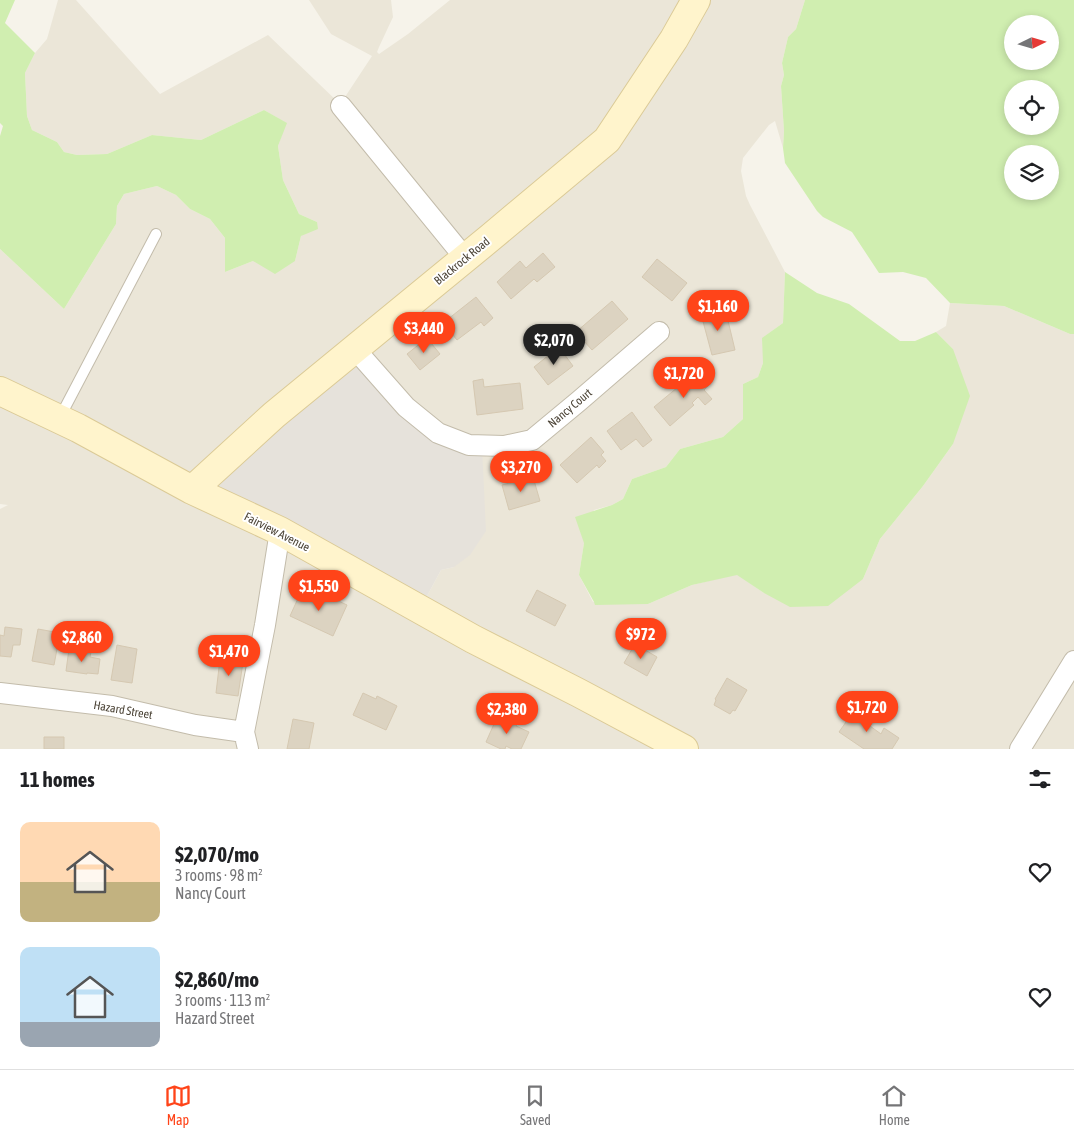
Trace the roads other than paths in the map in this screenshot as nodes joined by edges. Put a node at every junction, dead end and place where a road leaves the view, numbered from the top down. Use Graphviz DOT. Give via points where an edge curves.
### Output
graph roads {
  1 [pos="696,0"];
  2 [pos="341,106"];
  3 [pos="156,234"];
  4 [pos="465,258"];
  5 [pos="658,332"];
  6 [pos="354,348"];
  7 [pos="0,391"];
  8 [pos="58,419"];
  9 [pos="192,490"];
  10 [pos="280,532"];
  11 [pos="1074,661"];
  12 [pos="0,693"];
  13 [pos="246,741"];
  14 [pos="684,749"];
  15 [pos="1020,749"];
  1 -- 4 [label="main road, Blackrock Road" via="607,140"];
  2 -- 4 [label="street"];
  3 -- 8 [label="lane"];
  4 -- 6 [label="main road, Blackrock Road"];
  5 -- 6 [label="street, Nancy Court" via="532,440 504,446 469,445 438,433 406,406"];
  6 -- 9 [label="main road, Blackrock Road" via="274,414"];
  7 -- 8 [label="main road, Fairview Avenue"];
  8 -- 9 [label="main road, Fairview Avenue"];
  9 -- 10 [label="main road, Fairview Avenue"];
  10 -- 13 [label="street, Hazard Street"];
  10 -- 14 [label="main road, Fairview Avenue" via="473,639"];
  11 -- 15 [label="street"];
  12 -- 13 [label="street, Hazard Street" via="112,706 195,725"];
}
